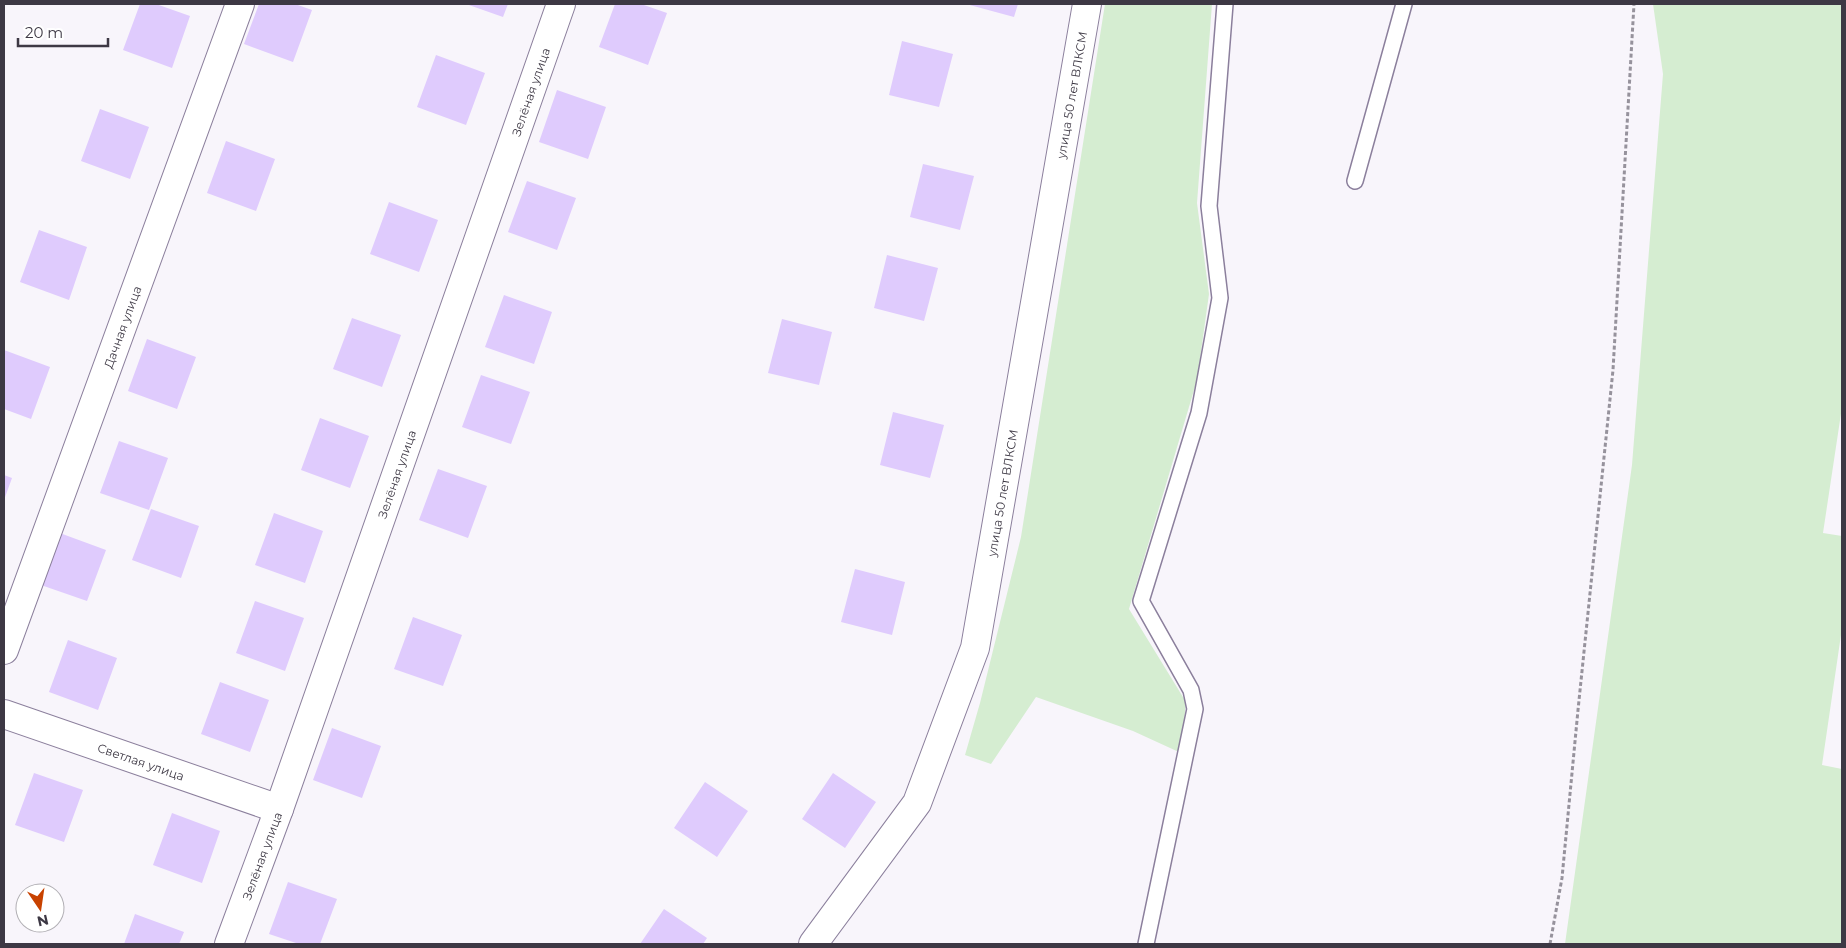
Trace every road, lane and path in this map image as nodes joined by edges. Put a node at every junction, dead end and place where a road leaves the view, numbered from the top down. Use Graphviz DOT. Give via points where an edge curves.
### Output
graph roads {
  1 [pos="240,4"];
  2 [pos="561,4"];
  3 [pos="1087,4"];
  4 [pos="1225,4"];
  5 [pos="1404,4"];
  6 [pos="1634,4"];
  7 [pos="1355,182"];
  8 [pos="4,650"];
  9 [pos="4,714"];
  10 [pos="279,809"];
  11 [pos="229,944"];
  12 [pos="813,944"];
  13 [pos="1146,944"];
  14 [pos="1550,944"];
  1 -- 8 [label="street, Дачная улица"];
  2 -- 10 [label="street, Зелёная улица"];
  3 -- 12 [label="street, улица 50 лет ВЛКСМ" via="975,648 917,803"];
  4 -- 13 [label="lane" via="1209,206 1220,298 1200,413 1141,601 1190,690 1195,709"];
  5 -- 7 [label="lane"];
  6 -- 14 [label="path" via="1613,370 1562,878"];
  9 -- 10 [label="street, Светлая улица"];
  10 -- 11 [label="street, Зелёная улица"];
}
